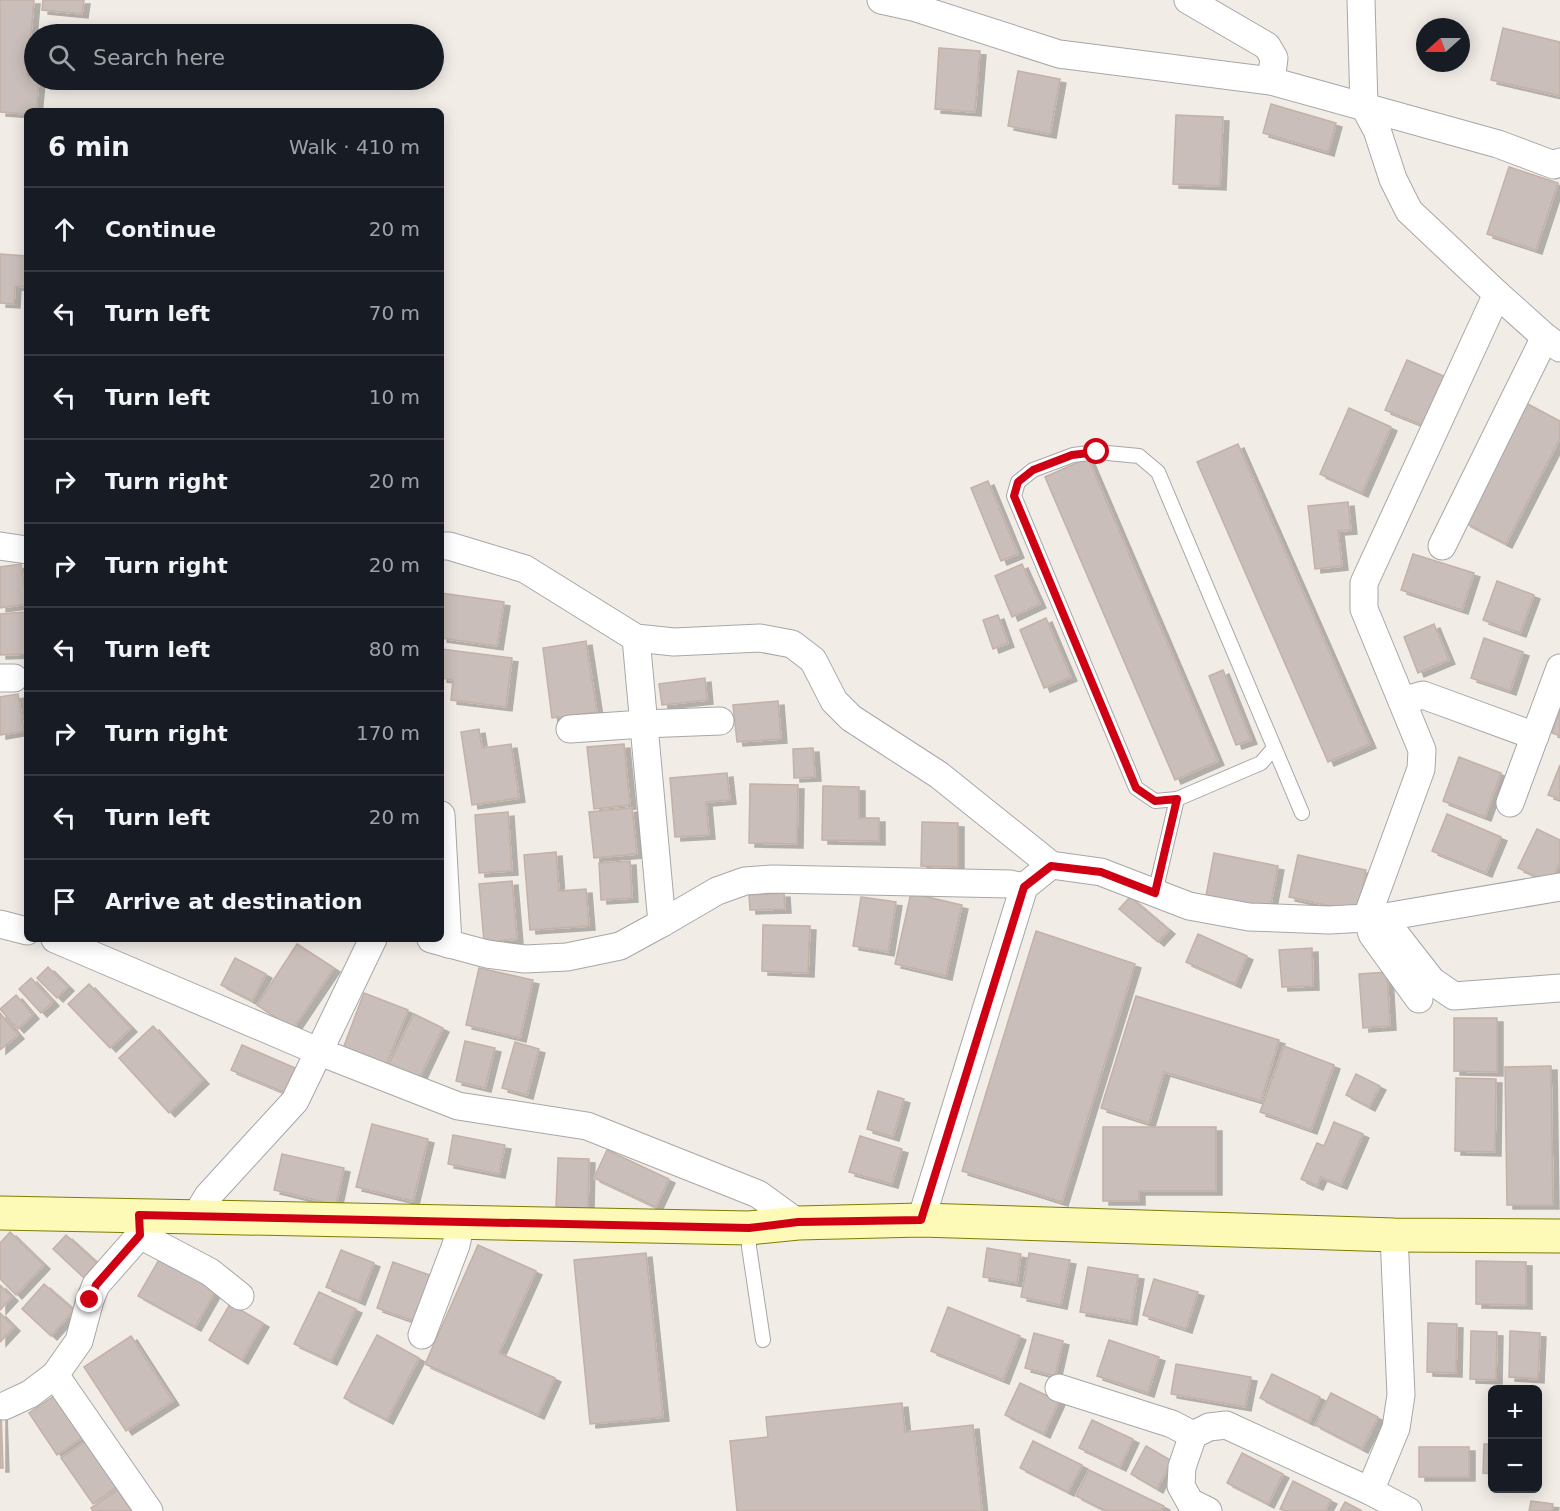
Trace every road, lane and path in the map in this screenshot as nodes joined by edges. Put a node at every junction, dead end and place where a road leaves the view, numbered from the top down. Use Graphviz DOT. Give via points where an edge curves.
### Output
graph roads {
  1 [pos="880,0"];
  2 [pos="1188,0"];
  3 [pos="1361,0"];
  4 [pos="1271,81"];
  5 [pos="1364,106"];
  6 [pos="1560,162"];
  7 [pos="1497,294"];
  8 [pos="1552,343"];
  9 [pos="0,546"];
  10 [pos="444,546"];
  11 [pos="1442,546"];
  12 [pos="24,550"];
  13 [pos="636,638"];
  14 [pos="1560,668"];
  15 [pos="1402,701"];
  16 [pos="720,721"];
  17 [pos="643,724"];
  18 [pos="570,729"];
  19 [pos="1535,736"];
  20 [pos="1274,748"];
  21 [pos="1177,799"];
  22 [pos="1510,803"];
  23 [pos="1302,813"];
  24 [pos="1051,866"];
  25 [pos="1024,887"];
  26 [pos="1560,887"];
  27 [pos="1155,893"];
  28 [pos="1376,917"];
  29 [pos="662,923"];
  30 [pos="0,924"];
  31 [pos="24,930"];
  32 [pos="62,942"];
  33 [pos="372,942"];
  34 [pos="443,942"];
  35 [pos="1560,988"];
  36 [pos="1419,999"];
  37 [pos="320,1052"];
  38 [pos="0,1213"];
  39 [pos="196,1216"];
  40 [pos="921,1220"];
  41 [pos="461,1222"];
  42 [pos="798,1222"];
  43 [pos="139,1225"];
  44 [pos="749,1228"];
  45 [pos="1394,1235"];
  46 [pos="1560,1236"];
  47 [pos="240,1296"];
  48 [pos="422,1335"];
  49 [pos="763,1340"];
  50 [pos="55,1375"];
  51 [pos="1059,1388"];
  52 [pos="4,1406"];
  53 [pos="1193,1435"];
  54 [pos="1370,1491"];
  55 [pos="149,1511"];
  56 [pos="1208,1511"];
  57 [pos="1408,1511"];
  1 -- 4 [label="street" via="1059,54"];
  2 -- 4 [label="street" via="1267,46 1275,58"];
  3 -- 5 [label="street"];
  4 -- 5 [label="street"];
  5 -- 6 [label="street" via="1498,144 1554,165"];
  5 -- 7 [label="street" via="1409,212"];
  7 -- 8 [label="street"];
  7 -- 15 [label="street" via="1364,583 1364,609"];
  8 -- 11 [label="street"];
  9 -- 12 [label="street"];
  10 -- 13 [label="street" via="525,569"];
  13 -- 17 [label="street"];
  13 -- 24 [label="street" via="674,642 760,638 792,644 813,660 834,701 851,718 939,775"];
  14 -- 19 [label="street"];
  15 -- 19 [label="street" via="1423,695"];
  15 -- 28 [label="street" via="1422,750 1421,769"];
  16 -- 17 [label="street"];
  17 -- 18 [label="street"];
  17 -- 29 [label="street"];
  19 -- 22 [label="street"];
  20 -- 21 [label="lane" via="1261,763"];
  20 -- 21 [label="lane" via="1158,472 1139,456 1097,452 1072,455 1033,470 1018,482 1014,496 1136,788 1155,801"];
  20 -- 23 [label="lane"];
  21 -- 27 [label="lane"];
  24 -- 25 [label="street"];
  24 -- 27 [label="street" via="1101,872"];
  25 -- 29 [label="street" via="754,880 717,891"];
  25 -- 40 [label="street"];
  26 -- 28 [label="street"];
  27 -- 28 [label="street" via="1189,906 1250,917"];
  28 -- 35 [label="street" via="1432,981 1454,996"];
  28 -- 36 [label="street" via="1372,934"];
  29 -- 34 [label="street" via="620,946 567,957 525,959"];
  30 -- 31 [label="street"];
  32 -- 37 [label="street"];
  33 -- 37 [label="street"];
  37 -- 39 [label="street" via="295,1101 208,1196"];
  37 -- 42 [label="street" via="458,1106 587,1126 758,1194"];
  38 -- 43 [label="street"];
  39 -- 41 [label="street"];
  39 -- 43 [label="street"];
  40 -- 42 [label="street"];
  40 -- 45 [label="street"];
  41 -- 44 [label="street"];
  41 -- 48 [label="street"];
  42 -- 44 [label="street"];
  43 -- 47 [label="street"];
  43 -- 50 [label="street" via="96,1285 79,1341"];
  44 -- 49 [label="lane"];
  45 -- 46 [label="street"];
  45 -- 54 [label="street" via="1401,1395 1396,1428"];
  50 -- 52 [label="street" via="30,1394"];
  50 -- 55 [label="street"];
  51 -- 53 [label="street" via="1172,1424"];
  53 -- 54 [label="street" via="1209,1426 1226,1425"];
  53 -- 56 [label="street" via="1182,1467 1181,1486 1190,1502"];
  54 -- 57 [label="street"];
}
